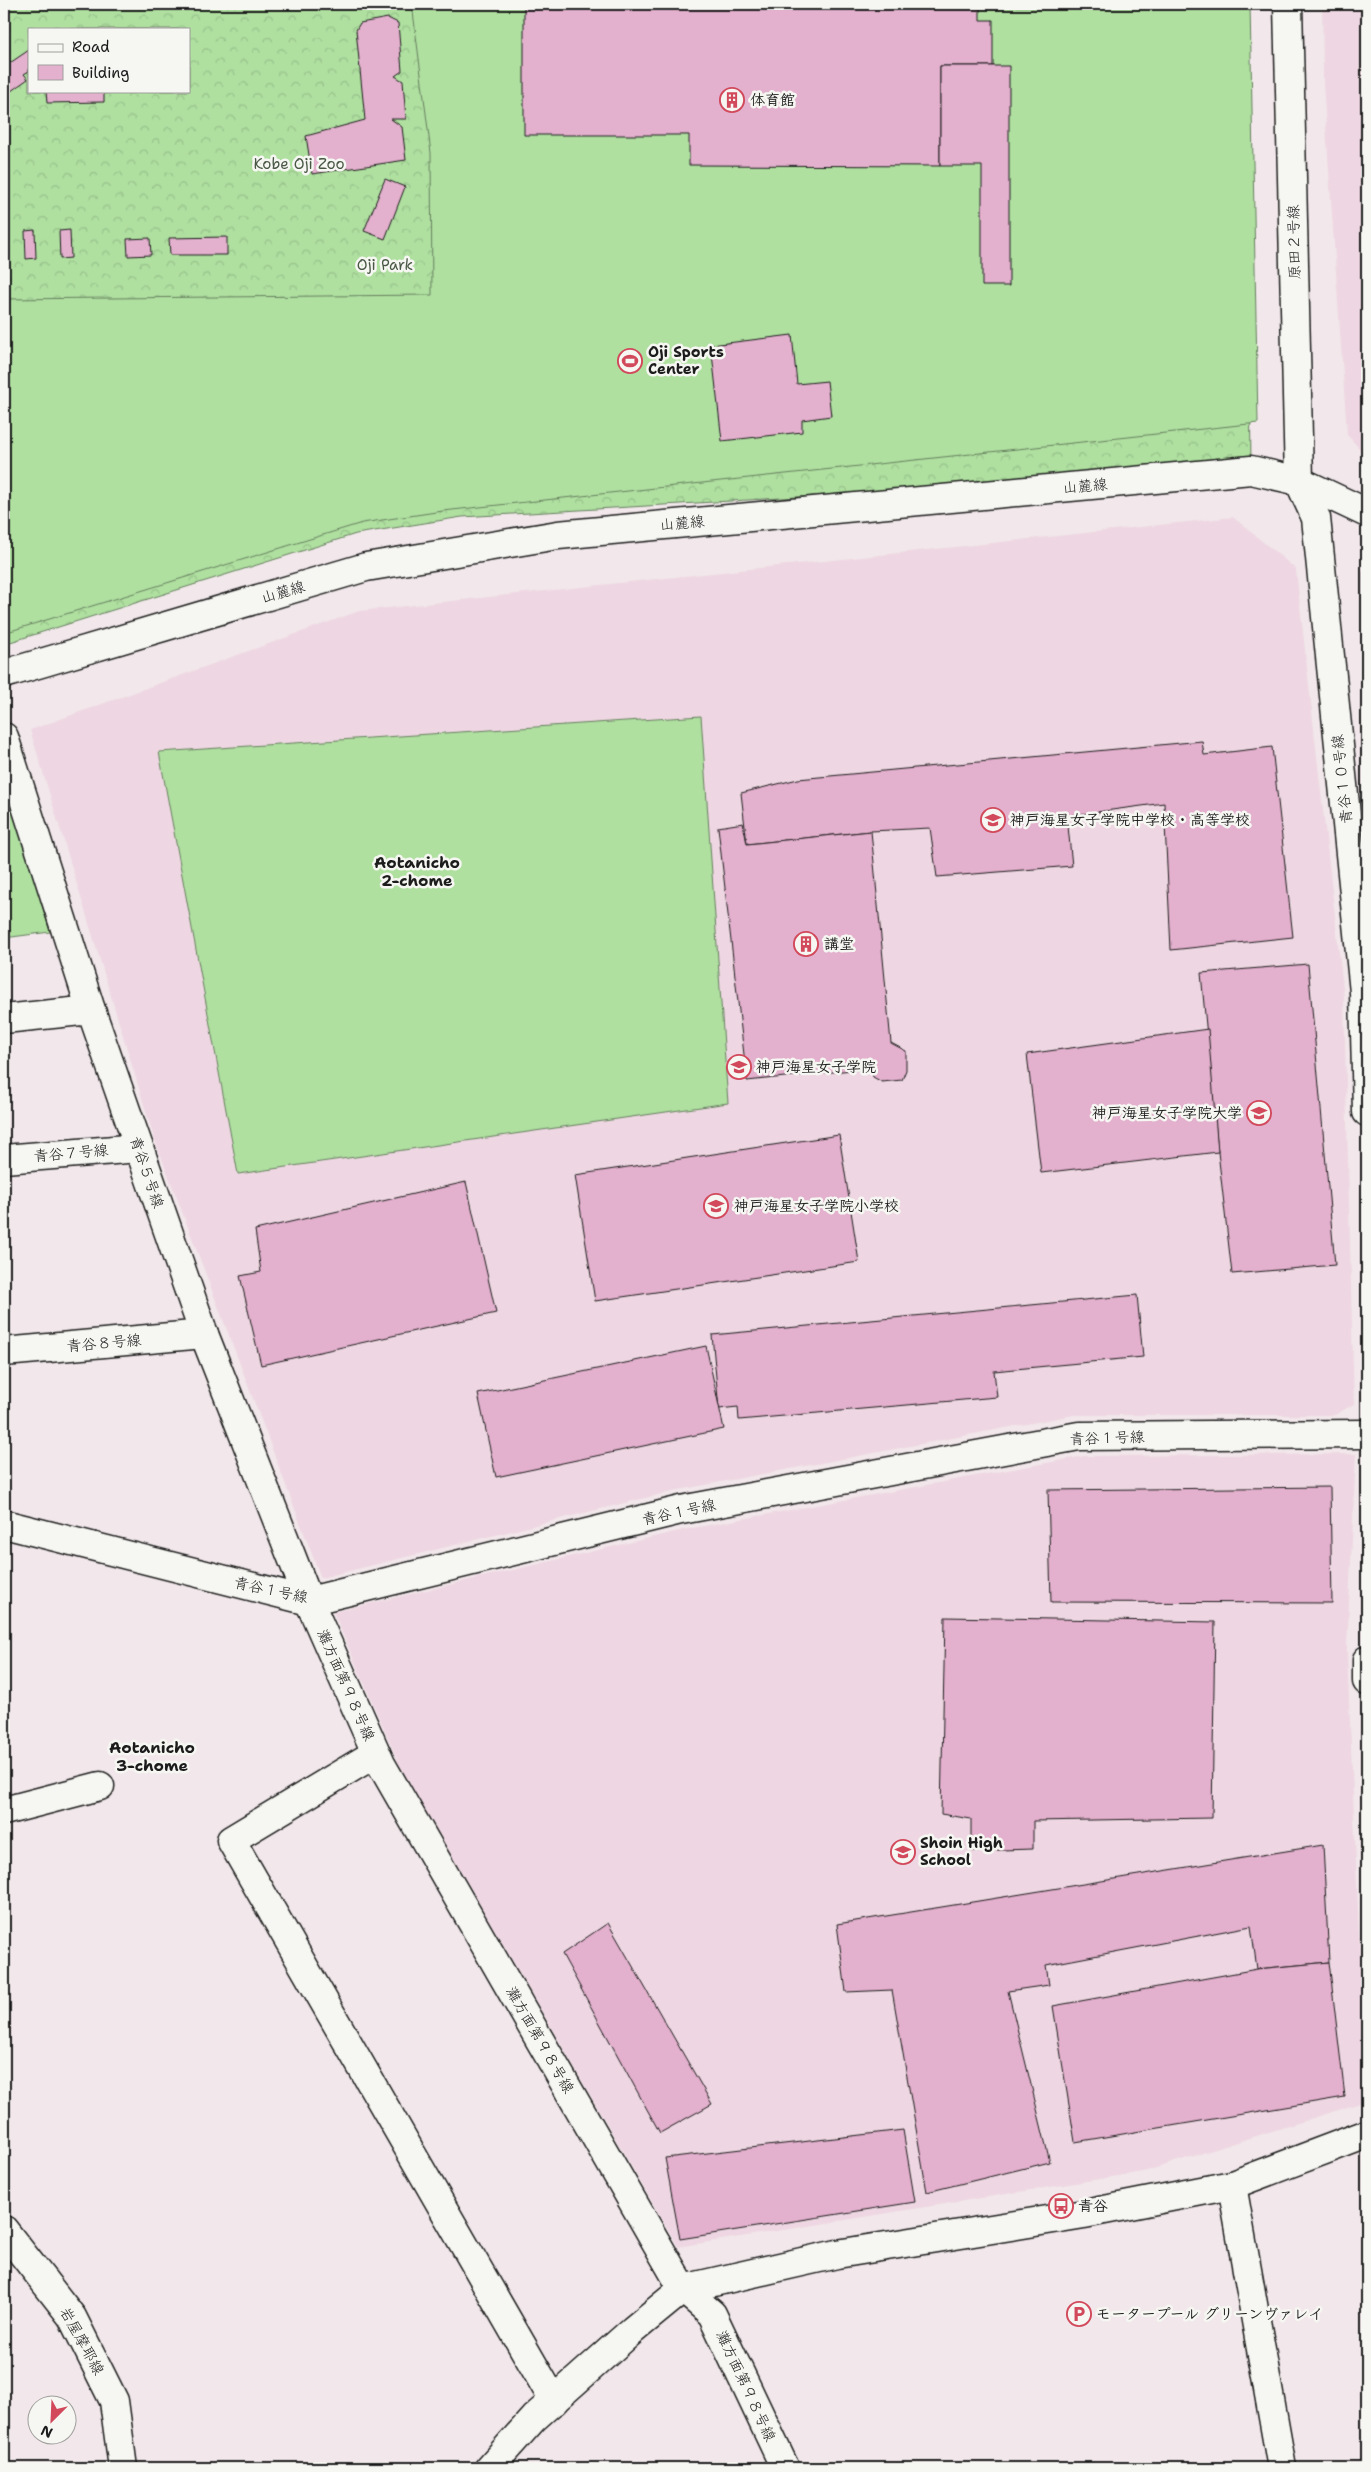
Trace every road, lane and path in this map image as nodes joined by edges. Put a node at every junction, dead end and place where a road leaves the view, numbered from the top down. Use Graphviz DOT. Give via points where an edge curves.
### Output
graph roads {
  1 [pos="1288,4"];
  2 [pos="1299,481"];
  3 [pos="1367,513"];
  4 [pos="4,674"];
  5 [pos="4,737"];
  6 [pos="1366,992"];
  7 [pos="91,1010"];
  8 [pos="4,1019"];
  9 [pos="1367,1112"];
  10 [pos="139,1148"];
  11 [pos="4,1159"];
  12 [pos="204,1334"];
  13 [pos="4,1352"];
  14 [pos="1367,1434"];
  15 [pos="4,1524"];
  16 [pos="309,1601"];
  17 [pos="1367,1660"];
  18 [pos="1367,1681"];
  19 [pos="376,1754"];
  20 [pos="100,1786"];
  21 [pos="4,1811"];
  22 [pos="1367,2134"];
  23 [pos="1232,2185"];
  24 [pos="4,2230"];
  25 [pos="683,2289"];
  26 [pos="554,2401"];
  27 [pos="123,2468"];
  28 [pos="489,2468"];
  29 [pos="785,2468"];
  30 [pos="1282,2468"];
  1 -- 2 [label="street, 原田２号線"];
  2 -- 3 [label="street, 山麓線"];
  2 -- 4 [label="street, 山麓線" via="1251,470 558,534 366,568"];
  2 -- 6 [label="street, 青谷１０号線" via="1316,518"];
  5 -- 7 [label="street, 青谷５号線"];
  6 -- 9 [label="street, 青谷１０号線"];
  7 -- 8 [label="street"];
  7 -- 10 [label="street, 青谷５号線"];
  10 -- 11 [label="street, 青谷７号線"];
  10 -- 12 [label="street, 青谷５号線"];
  12 -- 13 [label="street, 青谷８号線"];
  12 -- 16 [label="street, 青谷５号線"];
  14 -- 16 [label="street, 青谷１号線" via="1079,1436 681,1510"];
  15 -- 16 [label="street, 青谷１号線"];
  16 -- 19 [label="street, 灘方面第９８号線"];
  17 -- 18 [label="street"];
  19 -- 25 [label="street, 灘方面第９８号線"];
  19 -- 26 [label="street" via="231,1840"];
  20 -- 21 [label="street"];
  22 -- 23 [label="street"];
  23 -- 25 [label="street" via="1084,2214 837,2254"];
  23 -- 30 [label="street"];
  24 -- 27 [label="street, 岩屋摩耶線" via="72,2317 114,2401"];
  25 -- 26 [label="street"];
  25 -- 29 [label="street, 灘方面第９８号線" via="712,2314"];
  26 -- 28 [label="street" via="534,2418"];
}
